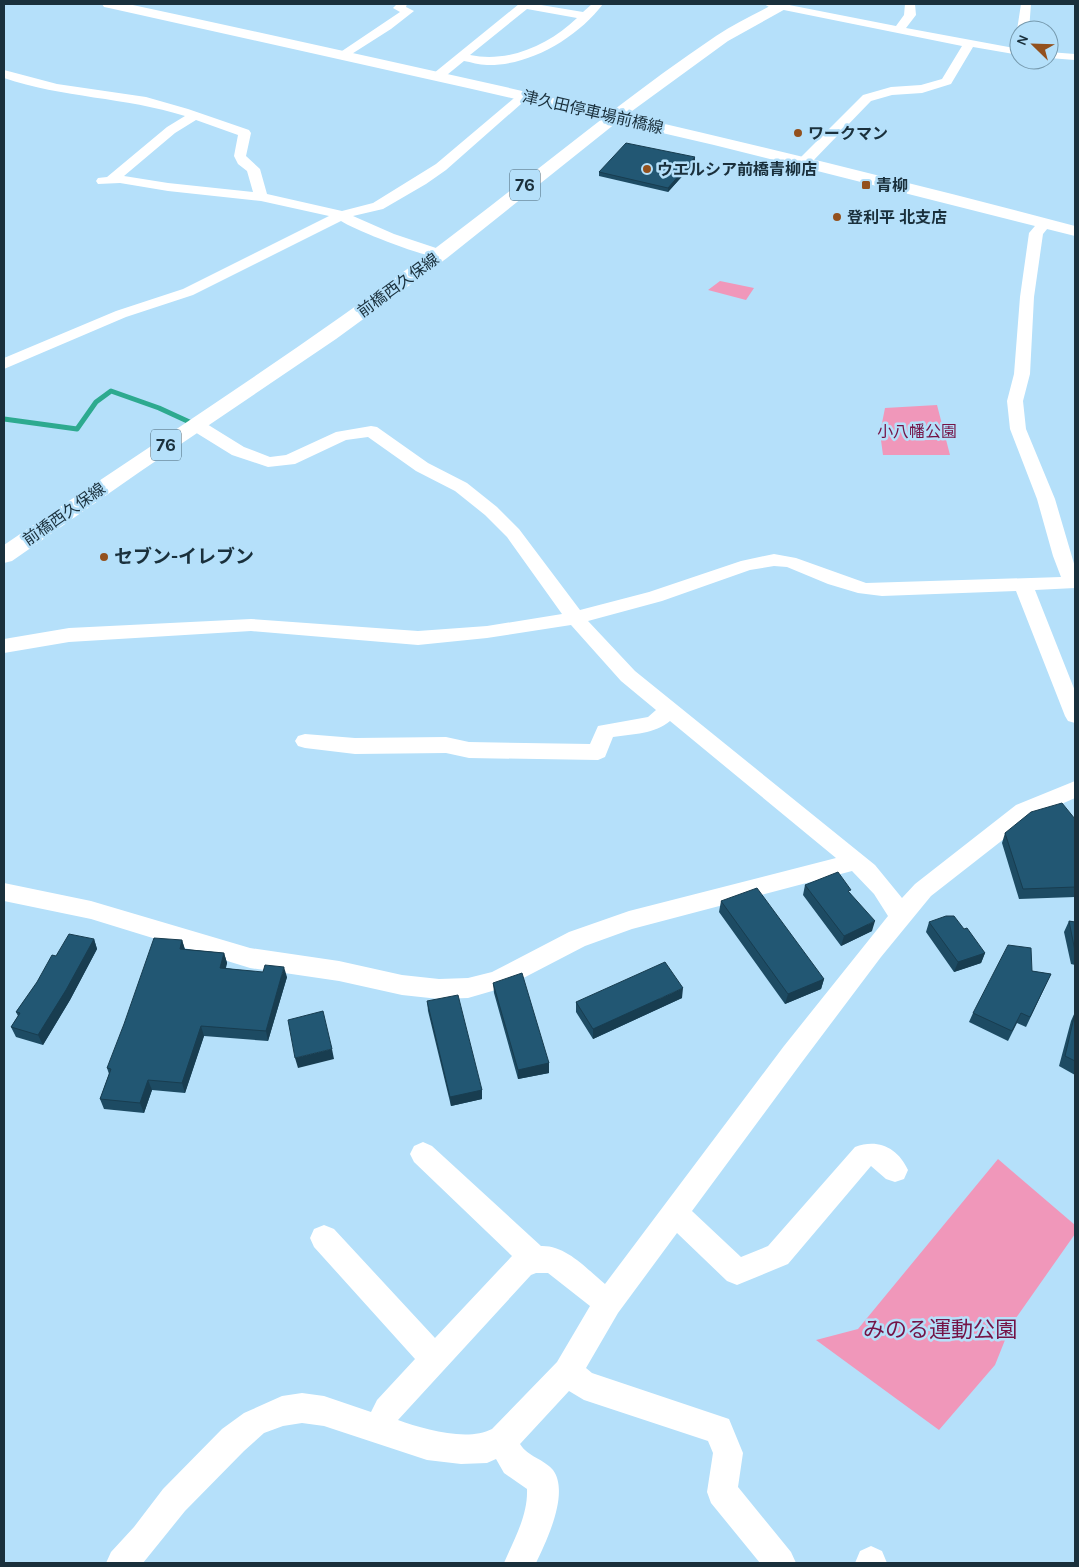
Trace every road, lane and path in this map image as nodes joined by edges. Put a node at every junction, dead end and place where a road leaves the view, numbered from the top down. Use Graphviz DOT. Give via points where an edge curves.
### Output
graph roads {
  1 [pos="109,4"];
  2 [pos="402,4"];
  3 [pos="525,4"];
  4 [pos="598,4"];
  5 [pos="778,4"];
  6 [pos="910,4"];
  7 [pos="1026,4"];
  8 [pos="584,16"];
  9 [pos="1024,20"];
  10 [pos="899,30"];
  11 [pos="969,44"];
  12 [pos="1009,49"];
  13 [pos="342,55"];
  14 [pos="1059,56"];
  15 [pos="462,57"];
  16 [pos="1075,57"];
  17 [pos="4,74"];
  18 [pos="438,76"];
  19 [pos="524,96"];
  20 [pos="193,116"];
  21 [pos="615,116"];
  22 [pos="804,162"];
  23 [pos="261,197"];
  24 [pos="342,215"];
  25 [pos="1045,223"];
  26 [pos="1075,231"];
  27 [pos="440,254"];
  28 [pos="4,364"];
  29 [pos="196,425"];
  30 [pos="4,556"];
  31 [pos="1074,582"];
  32 [pos="1023,584"];
  33 [pos="575,618"];
  34 [pos="4,646"];
  35 [pos="669,710"];
  36 [pos="1075,716"];
  37 [pos="305,741"];
  38 [pos="1075,789"];
  39 [pos="854,862"];
  40 [pos="4,892"];
  41 [pos="900,918"];
  42 [pos="423,1154"];
  43 [pos="895,1170"];
  44 [pos="675,1213"];
  45 [pos="324,1238"];
  46 [pos="536,1260"];
  47 [pos="608,1303"];
  48 [pos="435,1359"];
  49 [pos="567,1372"];
  50 [pos="379,1429"];
  51 [pos="503,1440"];
  52 [pos="122,1563"];
  53 [pos="520,1563"];
  54 [pos="780,1563"];
  1 -- 13 [label="main road, 津久田停車場前橋線"];
  2 -- 13 [label="street" via="399,8 408,11"];
  3 -- 8 [label="street"];
  3 -- 15 [label="street"];
  4 -- 8 [label="street"];
  5 -- 10 [label="street"];
  5 -- 21 [label="main road, 前橋西久保線 / 76" via="724,38"];
  6 -- 10 [label="street" via="910,16"];
  7 -- 9 [label="street"];
  8 -- 15 [label="street" via="571,30 526,56 486,62"];
  10 -- 11 [label="street"];
  11 -- 12 [label="street"];
  11 -- 22 [label="street" via="946,81 922,89 891,91 867,98"];
  13 -- 18 [label="main road, 津久田停車場前橋線"];
  14 -- 16 [label="street"];
  15 -- 18 [label="street"];
  17 -- 20 [label="street" via="40,84 146,101"];
  18 -- 19 [label="main road, 津久田停車場前橋線"];
  19 -- 21 [label="main road, 津久田停車場前橋線"];
  19 -- 24 [label="street" via="421,181 378,206"];
  20 -- 23 [label="street" via="244,133 240,156 253,169"];
  20 -- 23 [label="street" via="107,180"];
  21 -- 22 [label="main road, 津久田停車場前橋線"];
  21 -- 27 [label="main road, 前橋西久保線 / 76"];
  22 -- 25 [label="main road, 津久田停車場前橋線"];
  23 -- 24 [label="street"];
  24 -- 27 [label="street" via="389,237"];
  24 -- 28 [label="street" via="188,292 121,314"];
  25 -- 26 [label="main road, 津久田停車場前橋線"];
  25 -- 31 [label="street" via="1036,233 1027,297 1022,374 1015,401 1018,429"];
  27 -- 29 [label="main road, 前橋西久保線 / 76" via="329,335"];
  29 -- 30 [label="main road, 前橋西久保線 / 76"];
  29 -- 33 [label="street" via="238,452 268,462 290,460 342,436 371,431 422,467 461,487 491,511 513,533"];
  31 -- 32 [label="street"];
  32 -- 33 [label="street" via="864,589 790,562 774,560 747,564 655,597"];
  32 -- 36 [label="street"];
  33 -- 34 [label="street" via="487,632 418,638 251,625 69,635"];
  33 -- 35 [label="street" via="628,676"];
  35 -- 37 [label="street" via="654,722 605,731 598,752 468,750 446,745 355,746"];
  35 -- 39 [label="street"];
  38 -- 41 [label="street" via="1024,811 986,839 923,890"];
  39 -- 40 [label="street" via="629,920 576,939 498,980 468,988 402,985 339,971 250,958 91,910"];
  39 -- 41 [label="street" via="883,888"];
  41 -- 44 [label="street" via="799,1046"];
  42 -- 46 [label="street"];
  43 -- 44 [label="street" via="876,1154 864,1155 778,1255 737,1272"];
  44 -- 47 [label="street"];
  45 -- 48 [label="street"];
  46 -- 47 [label="street" via="552,1259"];
  46 -- 48 [label="street" via="522,1265"];
  47 -- 49 [label="street"];
  48 -- 50 [label="street" via="387,1410"];
  49 -- 51 [label="street"];
  49 -- 54 [label="street" via="584,1385 718,1430 728,1453 722,1492"];
  50 -- 51 [label="street" via="427,1445 462,1449 487,1448"];
  50 -- 52 [label="street" via="324,1411 302,1408 268,1415 233,1440 174,1500"];
  51 -- 53 [label="street" via="517,1466 542,1481 544,1494 539,1517"];
}
